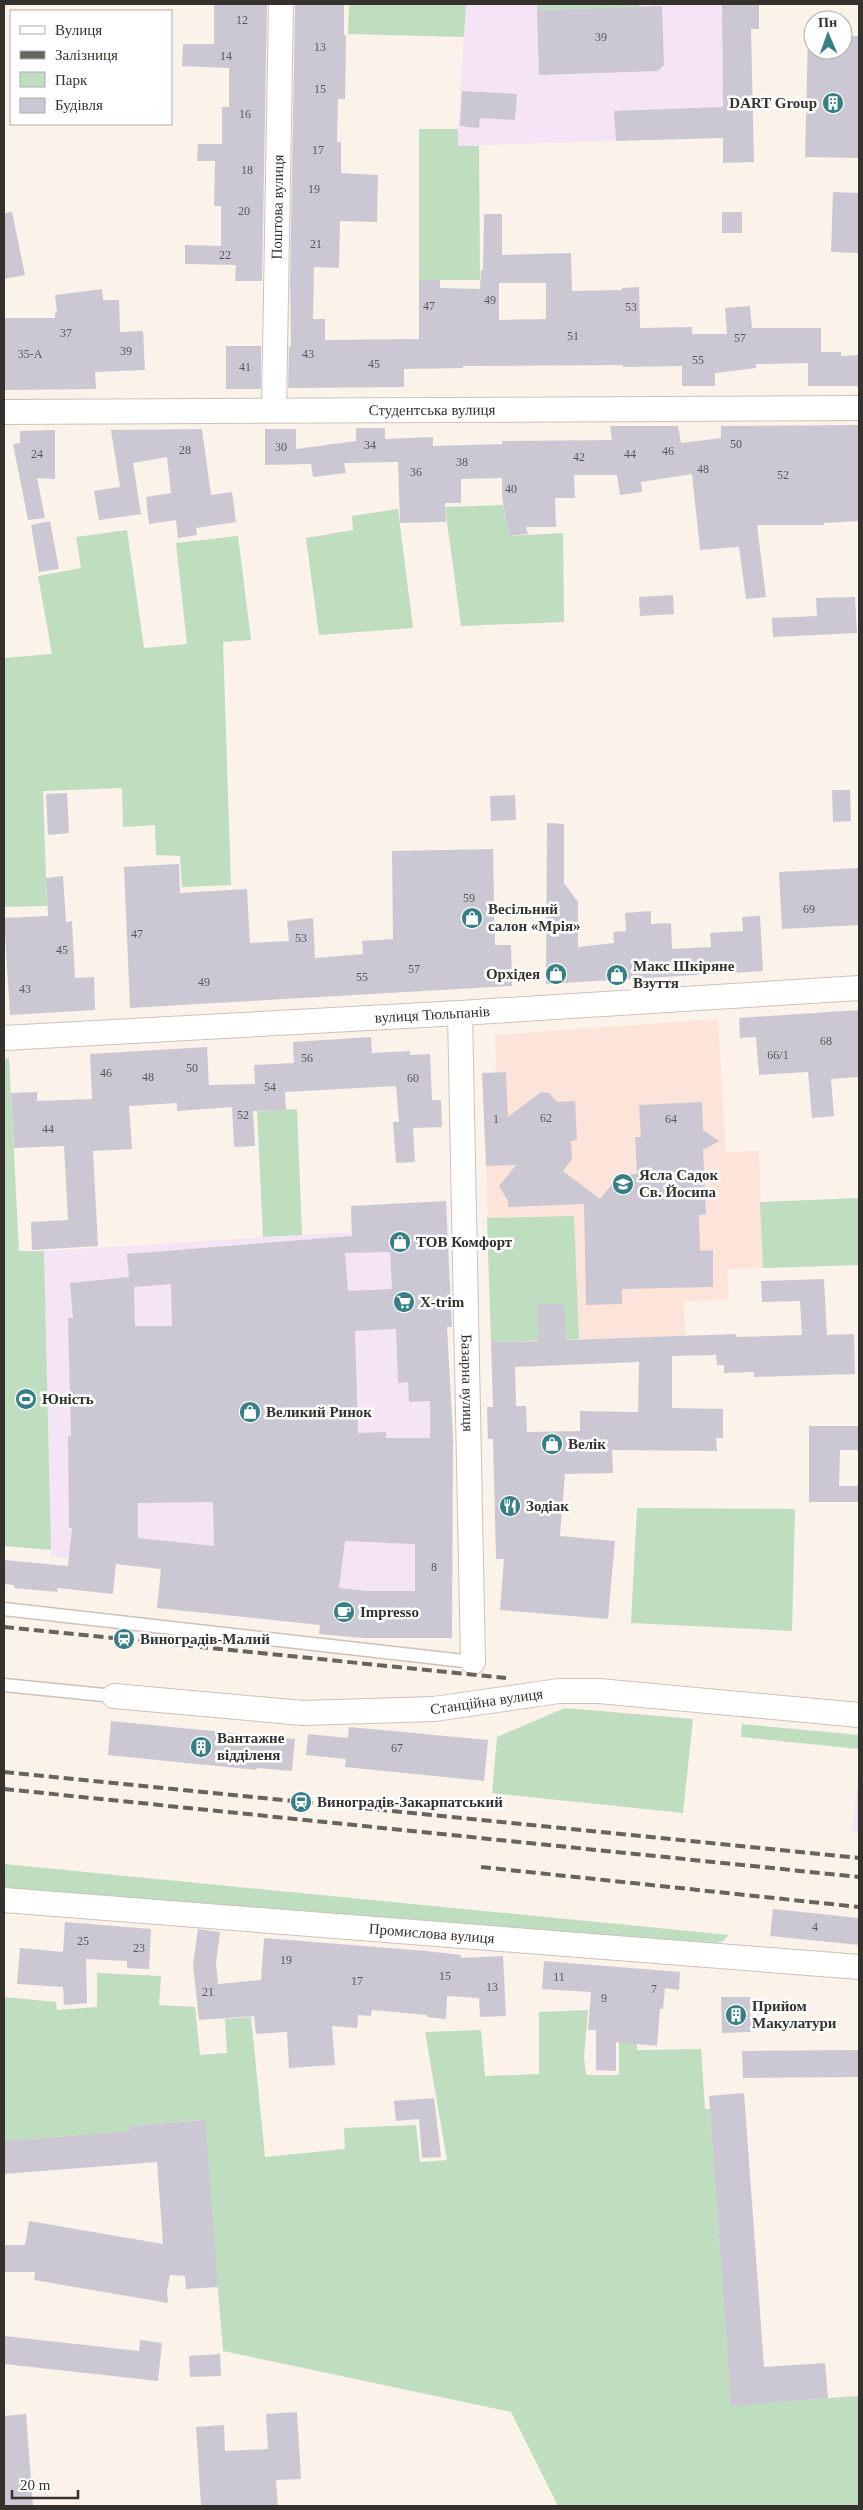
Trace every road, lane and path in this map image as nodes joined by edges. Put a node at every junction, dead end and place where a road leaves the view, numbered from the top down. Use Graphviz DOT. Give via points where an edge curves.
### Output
graph roads {
  1 [pos="281,4"];
  2 [pos="859,408"];
  3 [pos="274,409"];
  4 [pos="4,412"];
  5 [pos="859,988"];
  6 [pos="460,1013"];
  7 [pos="4,1038"];
  8 [pos="4,1609"];
  9 [pos="473,1662"];
  10 [pos="4,1685"];
  11 [pos="114,1696"];
  12 [pos="859,1715"];
  13 [pos="4,1900"];
  14 [pos="859,1967"];
  1 -- 3 [label="street, Поштова вулиця"];
  2 -- 3 [label="street, Студентська вулиця"];
  3 -- 4 [label="street, Студентська вулиця"];
  5 -- 6 [label="street, вулиця Тюльпанів"];
  6 -- 7 [label="street, вулиця Тюльпанів"];
  6 -- 9 [label="street, Базарна вулиця"];
  8 -- 9 [label="lane"];
  10 -- 11 [label="lane"];
  11 -- 12 [label="street, Станційна вулиця" via="303,1713 434,1709 559,1691 580,1691"];
  13 -- 14 [label="street, Промислова вулиця"];
}
